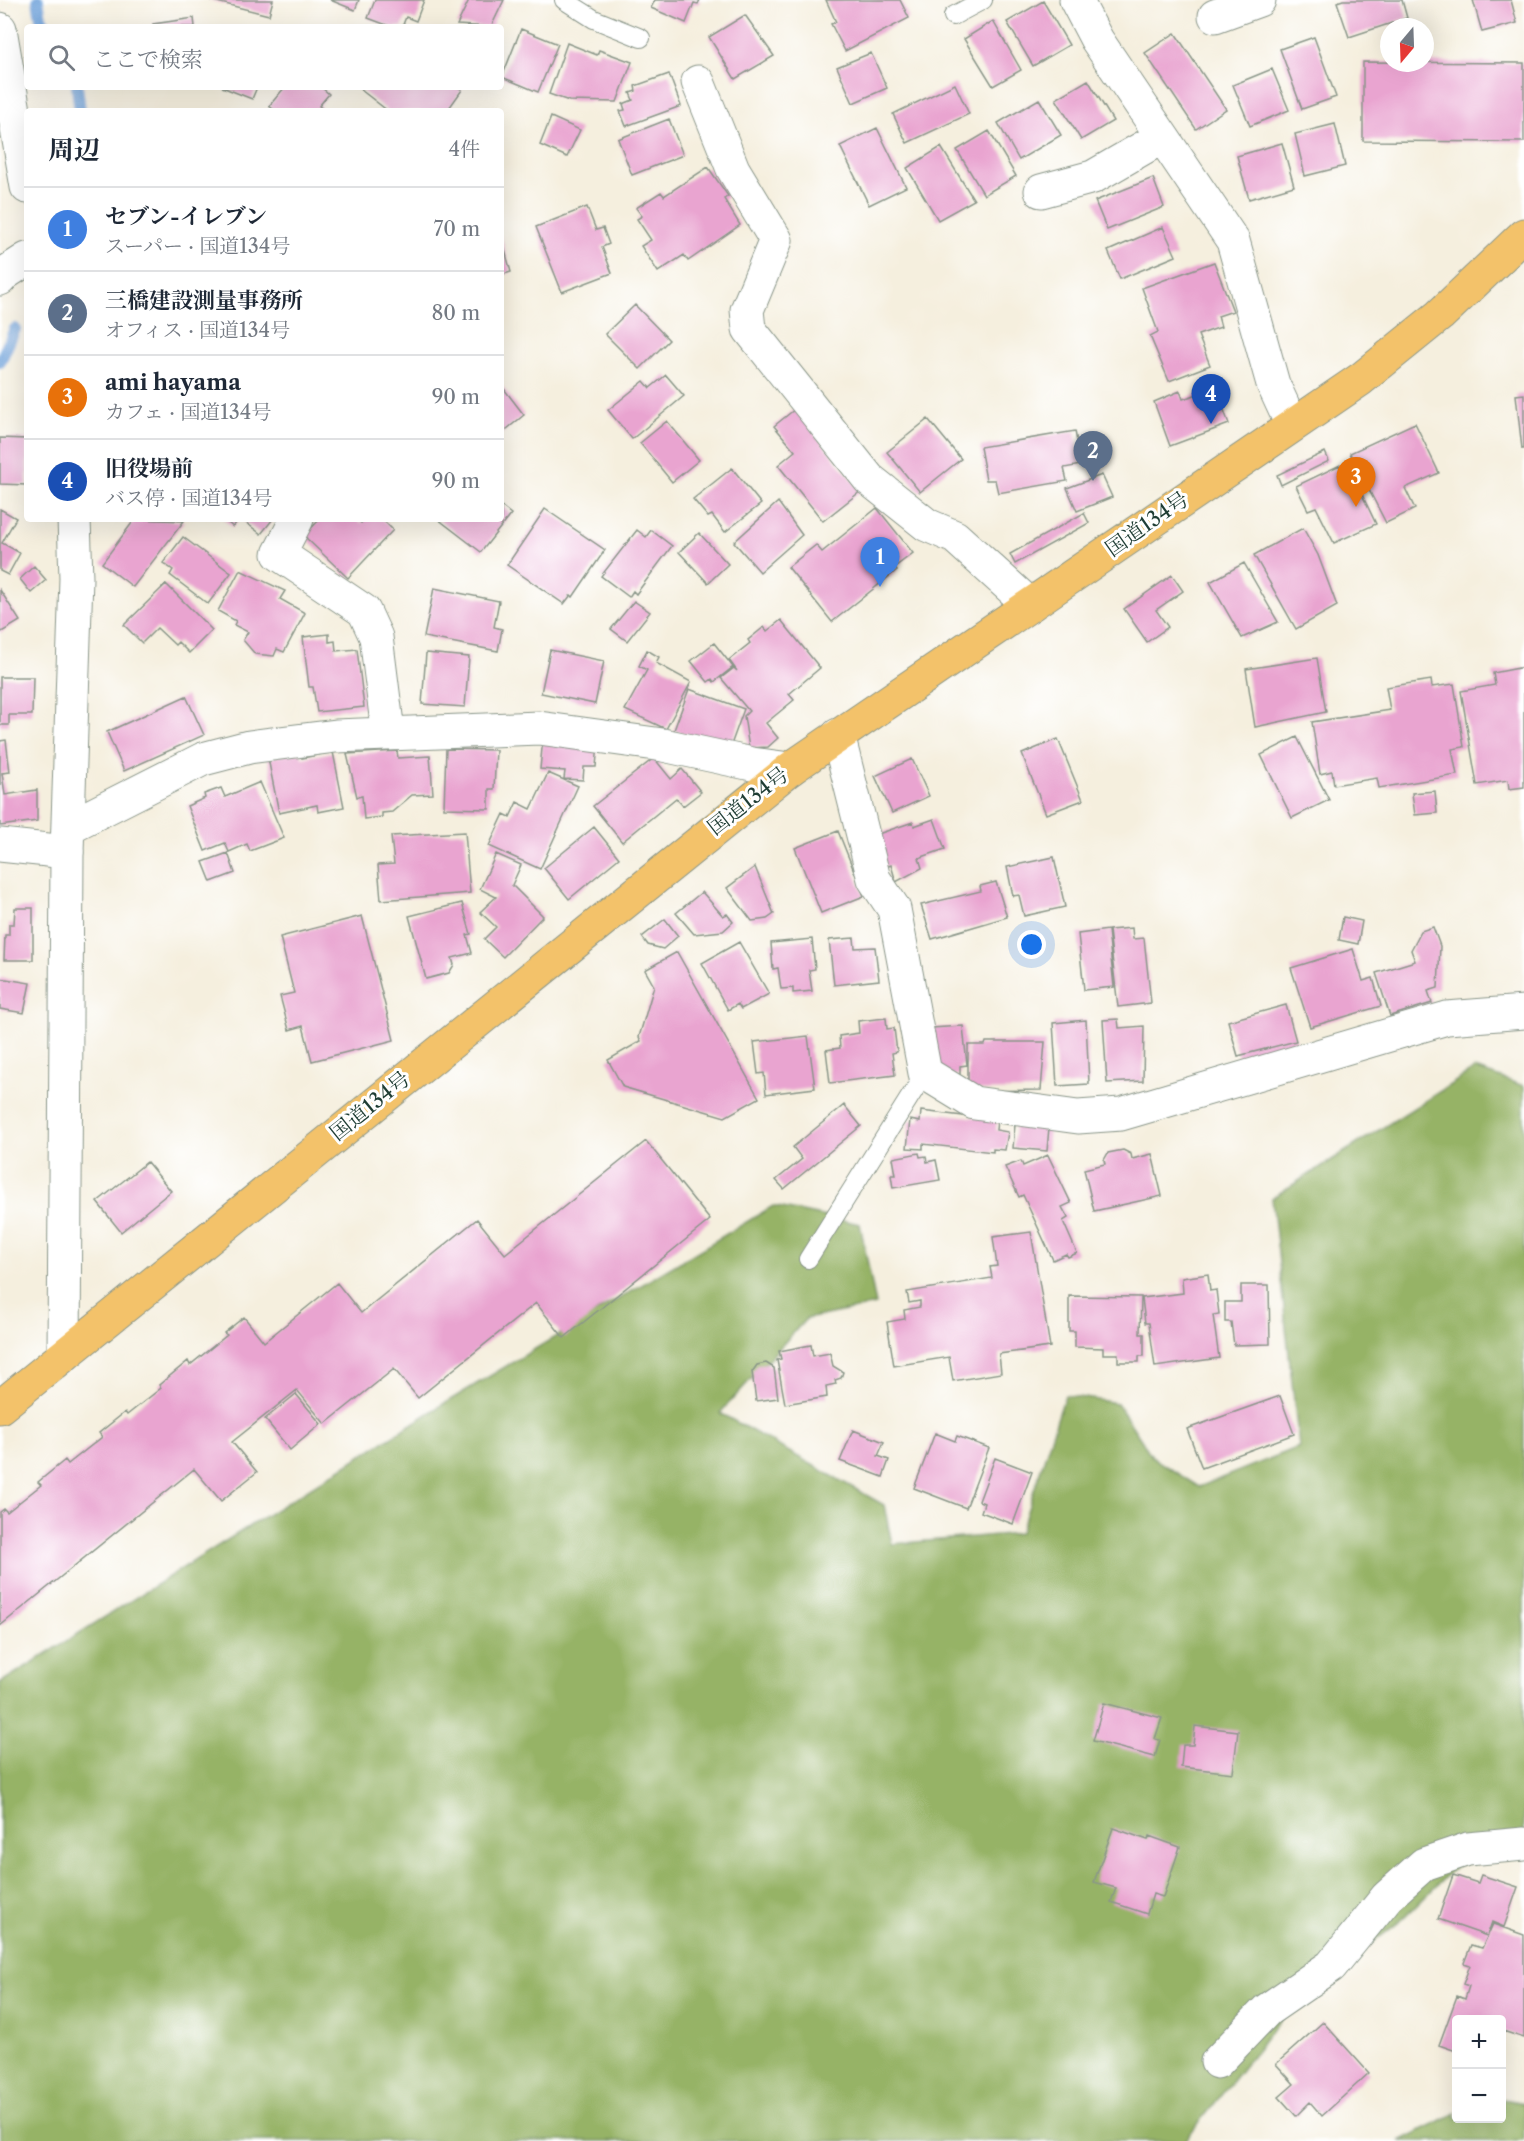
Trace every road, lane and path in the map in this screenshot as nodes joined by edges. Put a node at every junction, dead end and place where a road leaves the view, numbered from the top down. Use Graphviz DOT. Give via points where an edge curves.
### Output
graph roads {
  1 [pos="564,0"];
  2 [pos="983,0"];
  3 [pos="1077,0"];
  4 [pos="1259,0"];
  5 [pos="953,16"];
  6 [pos="1215,16"];
  7 [pos="0,28"];
  8 [pos="641,38"];
  9 [pos="698,82"];
  10 [pos="1162,137"];
  11 [pos="24,169"];
  12 [pos="1041,191"];
  13 [pos="1524,235"];
  14 [pos="24,262"];
  15 [pos="0,279"];
  16 [pos="1292,425"];
  17 [pos="74,522"];
  18 [pos="295,522"];
  19 [pos="1030,605"];
  20 [pos="388,732"];
  21 [pos="838,735"];
  22 [pos="790,769"];
  23 [pos="68,840"];
  24 [pos="0,845"];
  25 [pos="1524,1012"];
  26 [pos="926,1073"];
  27 [pos="808,1259"];
  28 [pos="64,1355"];
  29 [pos="0,1407"];
  30 [pos="1524,1844"];
  31 [pos="1217,2062"];
  1 -- 8 [label="lane" via="594,19"];
  2 -- 5 [label="lane"];
  3 -- 10 [label="street" via="1097,40"];
  4 -- 6 [label="street"];
  7 -- 11 [label="street"];
  9 -- 19 [label="street" via="733,169 776,240 747,310 749,329 869,480 927,525 955,537"];
  10 -- 12 [label="street" via="1093,177"];
  10 -- 16 [label="street" via="1233,241 1273,384"];
  13 -- 16 [label="highway, 国道134号" via="1440,315 1361,379"];
  14 -- 15 [label="street"];
  16 -- 19 [label="highway, 国道134号"];
  17 -- 23 [label="street"];
  18 -- 20 [label="street" via="279,554 364,611 376,637"];
  19 -- 21 [label="highway, 国道134号"];
  20 -- 22 [label="street" via="539,728 663,745"];
  20 -- 23 [label="street" via="249,747 203,759"];
  21 -- 22 [label="highway, 国道134号"];
  21 -- 26 [label="street" via="874,879 894,909"];
  22 -- 28 [label="highway, 国道134号"];
  23 -- 24 [label="street"];
  23 -- 28 [label="street"];
  25 -- 26 [label="street" via="1447,1018 1121,1114 1078,1118 974,1103"];
  26 -- 27 [label="lane"];
  28 -- 29 [label="highway, 国道134号"];
  30 -- 31 [label="street" via="1468,1849 1424,1864 1387,1898 1331,1966 1267,2010"];
}
